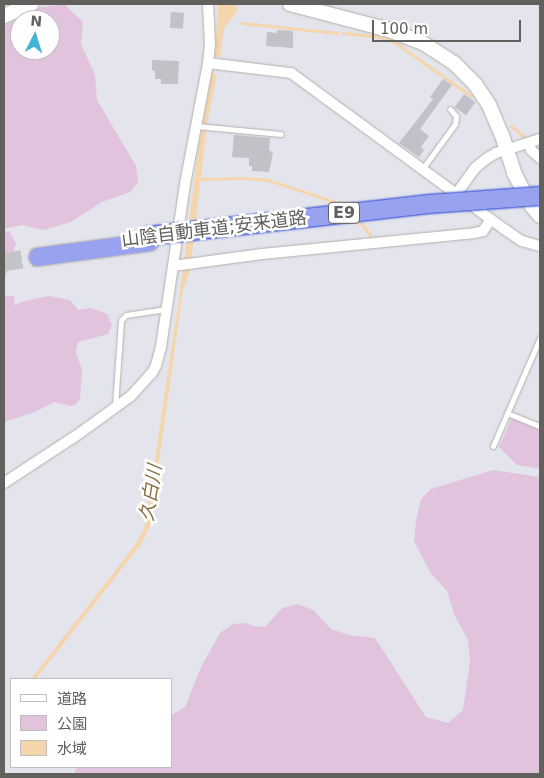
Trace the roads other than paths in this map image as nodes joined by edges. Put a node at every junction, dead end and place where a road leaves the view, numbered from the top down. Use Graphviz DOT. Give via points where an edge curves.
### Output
graph roads {
  1 [pos="31,4"];
  2 [pos="208,4"];
  3 [pos="290,4"];
  4 [pos="4,16"];
  5 [pos="208,63"];
  6 [pos="450,109"];
  7 [pos="198,126"];
  8 [pos="281,134"];
  9 [pos="540,139"];
  10 [pos="529,143"];
  11 [pos="507,150"];
  12 [pos="540,158"];
  13 [pos="423,168"];
  14 [pos="457,193"];
  15 [pos="540,196"];
  16 [pos="540,202"];
  17 [pos="540,216"];
  18 [pos="491,219"];
  19 [pos="149,239"];
  20 [pos="540,246"];
  21 [pos="37,254"];
  22 [pos="173,266"];
  23 [pos="168,308"];
  24 [pos="540,338"];
  25 [pos="115,406"];
  26 [pos="507,412"];
  27 [pos="540,426"];
  28 [pos="493,446"];
  29 [pos="4,483"];
  1 -- 4 [label="street"];
  2 -- 5 [label="street"];
  3 -- 11 [label="street" via="389,30 413,38 440,53 459,67 478,89 496,119"];
  5 -- 7 [label="street"];
  5 -- 13 [label="street" via="291,73"];
  6 -- 13 [label="lane" via="456,116 455,124"];
  7 -- 8 [label="lane"];
  7 -- 22 [label="street" via="185,184"];
  9 -- 10 [label="street"];
  10 -- 11 [label="street"];
  10 -- 12 [label="street" via="531,150"];
  11 -- 14 [label="street" via="475,168"];
  11 -- 17 [label="street" via="521,189"];
  13 -- 14 [label="street"];
  14 -- 18 [label="street"];
  15 -- 19 [label="highway, 山陰自動車道;安来道路 / E9, bridge" via="429,204"];
  16 -- 19 [label="highway, 山陰自動車道;安来道路 / E9"];
  18 -- 20 [label="street" via="522,241"];
  18 -- 22 [label="street" via="475,233"];
  19 -- 21 [label="highway, 山陰自動車道;安来道路 / E9"];
  22 -- 23 [label="street"];
  23 -- 25 [label="street" via="161,347 152,373 131,396"];
  23 -- 25 [label="lane" via="126,315 121,320"];
  24 -- 26 [label="lane"];
  25 -- 29 [label="street"];
  26 -- 27 [label="lane"];
  26 -- 28 [label="lane"];
}
